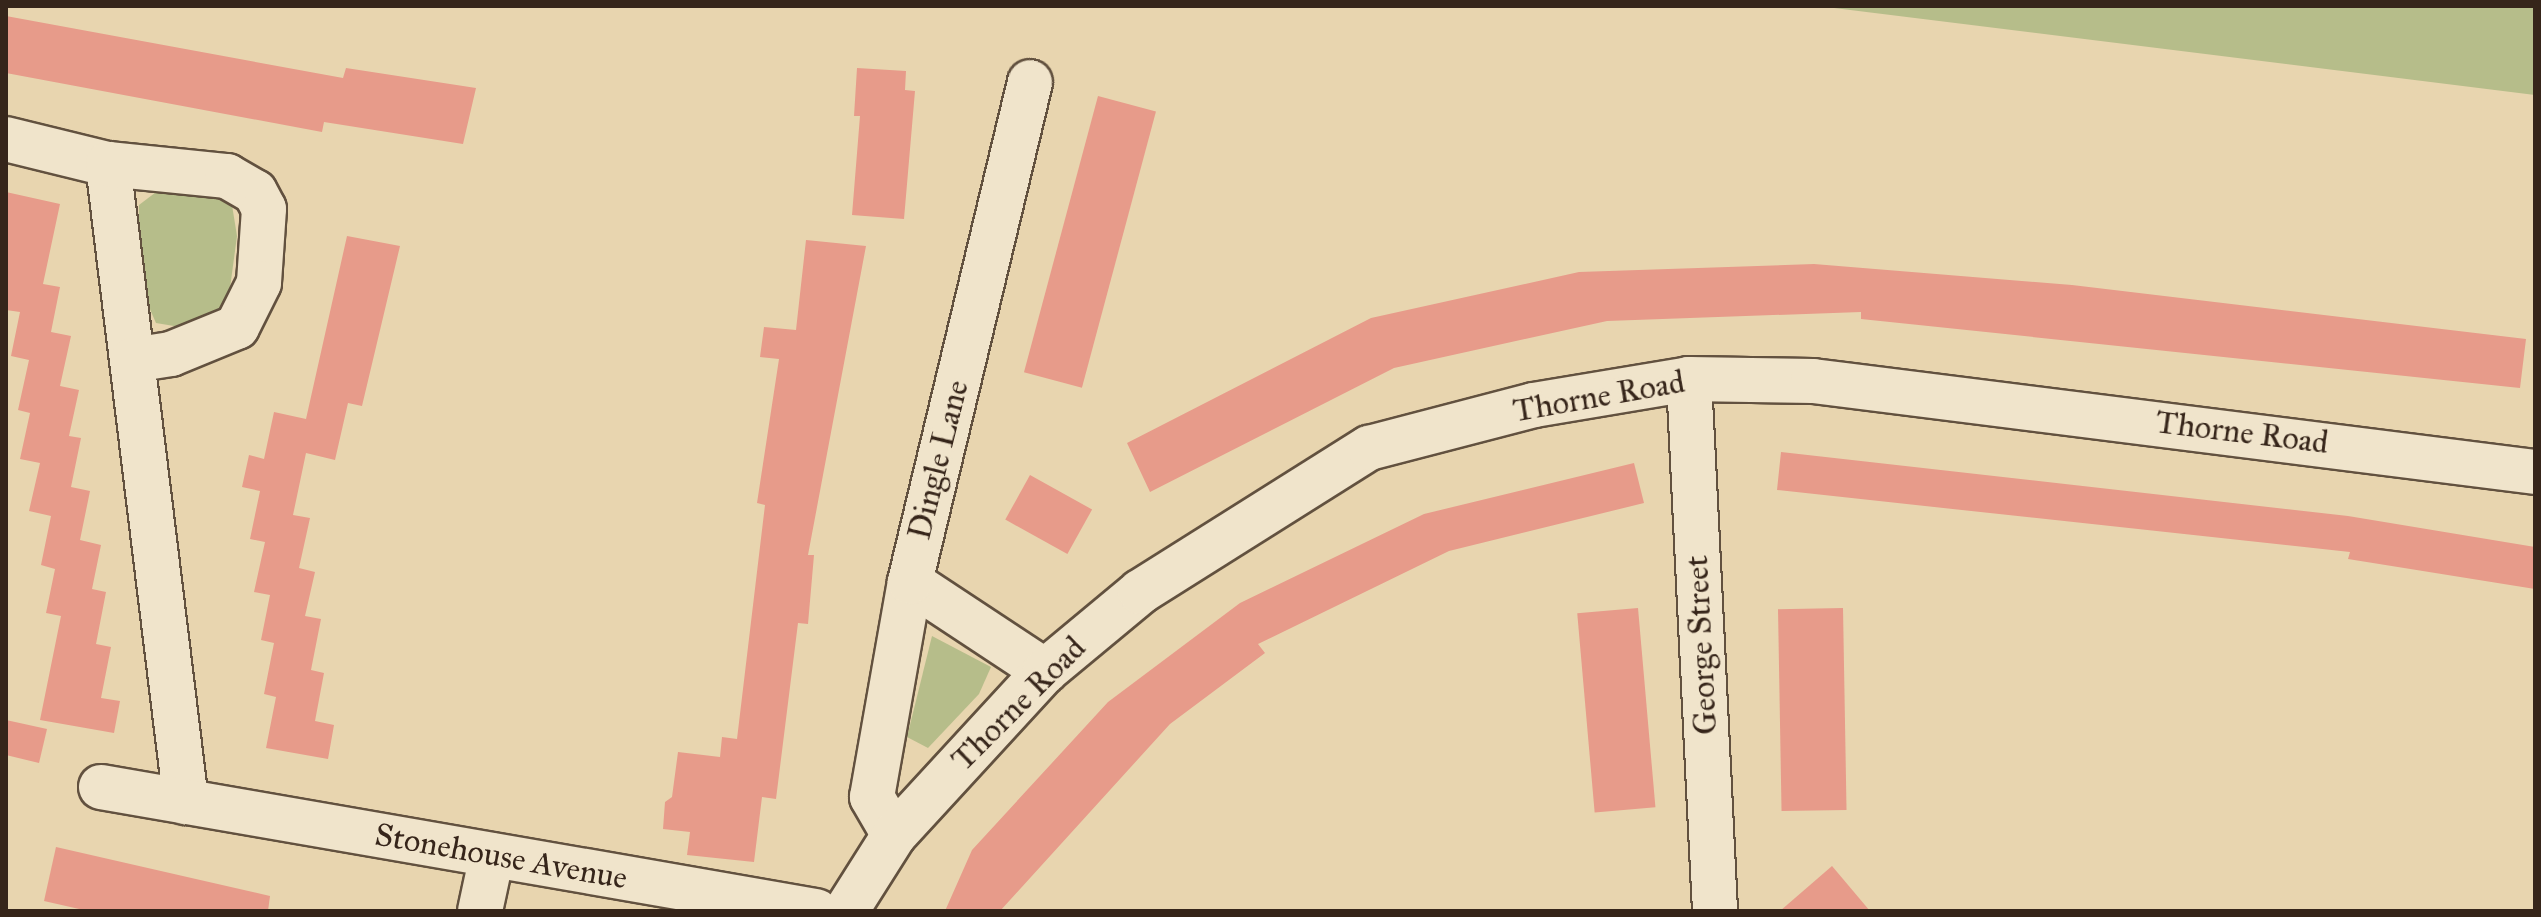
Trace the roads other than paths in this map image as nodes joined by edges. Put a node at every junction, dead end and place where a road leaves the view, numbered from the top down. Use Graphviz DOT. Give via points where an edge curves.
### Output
graph roads {
  1 [pos="1030,82"];
  2 [pos="6,139"];
  3 [pos="108,164"];
  4 [pos="132,360"];
  5 [pos="1689,379"];
  6 [pos="2535,472"];
  7 [pos="910,582"];
  8 [pos="1045,671"];
  9 [pos="101,787"];
  10 [pos="186,802"];
  11 [pos="894,835"];
  12 [pos="492,855"];
  13 [pos="480,911"];
  14 [pos="816,911"];
  15 [pos="846,911"];
  16 [pos="1715,911"];
  1 -- 7 [label="street, Dingle Lane"];
  2 -- 3 [label="street"];
  3 -- 4 [label="street"];
  3 -- 4 [label="street" via="227,176 255,192 264,209 259,283 237,327 171,354"];
  4 -- 10 [label="street"];
  5 -- 6 [label="street, Thorne Road" via="1813,381"];
  5 -- 8 [label="street, Thorne Road" via="1534,405 1369,448 1179,565"];
  5 -- 16 [label="street, George Street"];
  7 -- 8 [label="street"];
  7 -- 11 [label="street, Dingle Lane" via="872,797"];
  8 -- 11 [label="street, Thorne Road"];
  9 -- 10 [label="street, Stonehouse Avenue"];
  10 -- 12 [label="street, Stonehouse Avenue"];
  11 -- 15 [label="street, Thorne Road"];
  12 -- 13 [label="street"];
  12 -- 14 [label="street, Stonehouse Avenue"];
}
